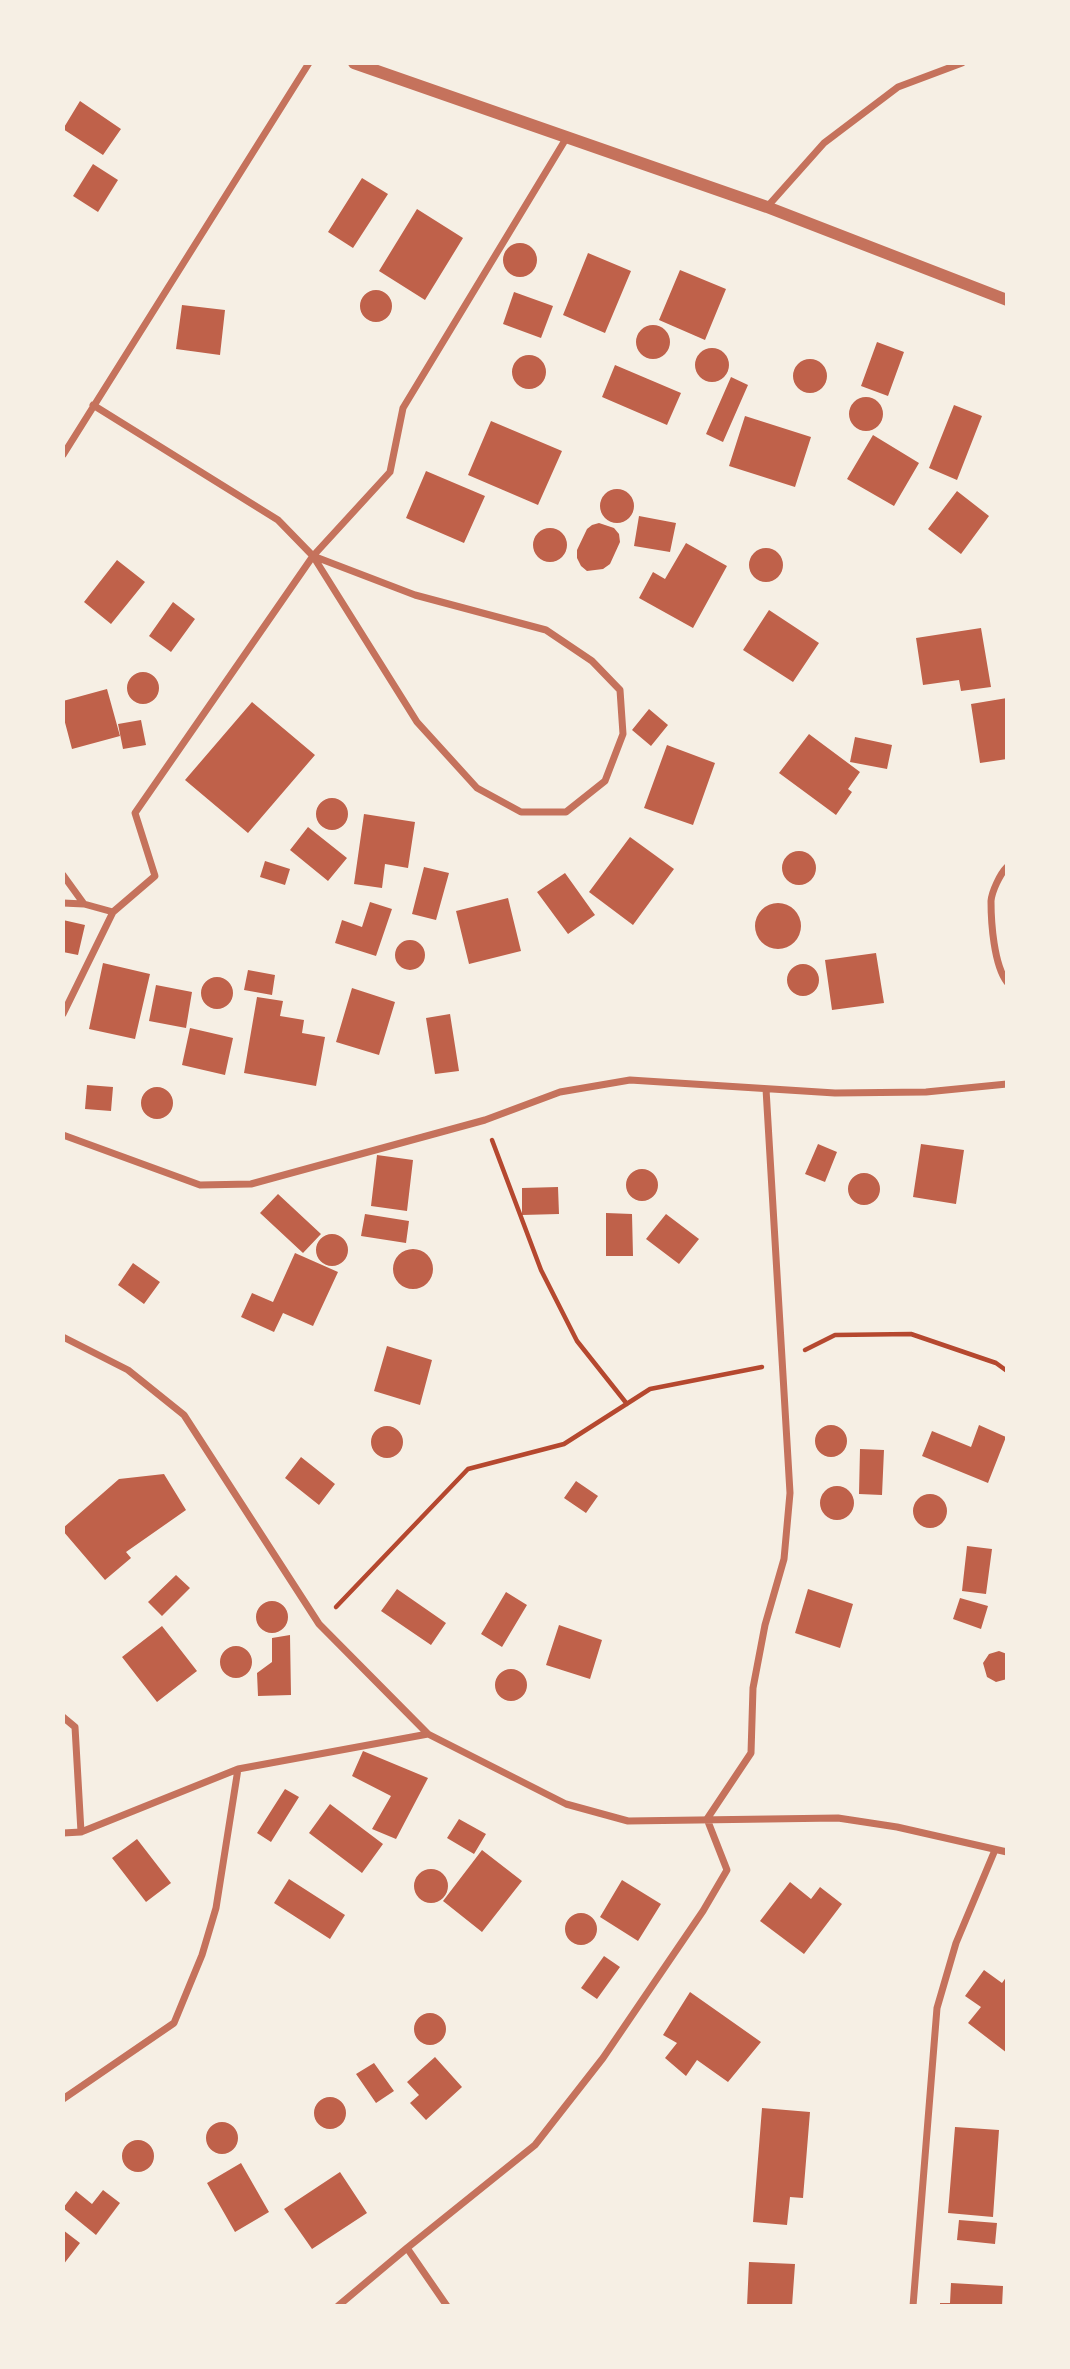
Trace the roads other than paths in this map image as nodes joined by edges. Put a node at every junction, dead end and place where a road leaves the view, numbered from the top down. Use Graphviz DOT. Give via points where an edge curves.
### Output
graph roads {
  1 [pos="309,63"];
  2 [pos="354,63"];
  3 [pos="962,63"];
  4 [pos="567,137"];
  5 [pos="767,207"];
  6 [pos="1007,300"];
  7 [pos="93,405"];
  8 [pos="63,454"];
  9 [pos="313,556"];
  10 [pos="1007,867"];
  11 [pos="63,875"];
  12 [pos="63,903"];
  13 [pos="84,904"];
  14 [pos="113,912"];
  15 [pos="1007,982"];
  16 [pos="63,1014"];
  17 [pos="1007,1084"];
  18 [pos="766,1089"];
  19 [pos="63,1135"];
  20 [pos="63,1337"];
  21 [pos="63,1717"];
  22 [pos="428,1734"];
  23 [pos="238,1769"];
  24 [pos="707,1819"];
  25 [pos="81,1832"];
  26 [pos="63,1833"];
  27 [pos="995,1850"];
  28 [pos="1007,1852"];
  29 [pos="63,2099"];
  30 [pos="407,2248"];
  31 [pos="338,2306"];
  32 [pos="447,2306"];
  33 [pos="913,2306"];
  1 -- 7 [label="street"];
  2 -- 4 [label="street"];
  3 -- 5 [label="street" via="898,87 824,144"];
  4 -- 5 [label="street"];
  4 -- 9 [label="street" via="403,408 390,472"];
  5 -- 6 [label="street"];
  7 -- 8 [label="street"];
  7 -- 9 [label="street" via="278,520"];
  9 -- 9 [label="street" via="417,722 477,788 521,812 566,812 605,781 623,734 620,690 592,661 546,630 415,594"];
  9 -- 14 [label="street" via="135,813 155,876"];
  10 -- 15 [label="street" via="991,899 995,951"];
  11 -- 13 [label="street"];
  12 -- 13 [label="street"];
  13 -- 14 [label="street"];
  14 -- 16 [label="street"];
  17 -- 18 [label="street" via="926,1092"];
  18 -- 19 [label="street" via="629,1080 560,1092 485,1120 251,1184 200,1185"];
  18 -- 24 [label="street" via="790,1493 784,1559 753,1688 751,1753"];
  20 -- 22 [label="street" via="128,1370 184,1415 319,1625"];
  21 -- 25 [label="street" via="75,1727"];
  22 -- 23 [label="street"];
  22 -- 24 [label="street" via="566,1804 628,1821"];
  23 -- 25 [label="street"];
  23 -- 29 [label="street" via="216,1908 174,2023"];
  24 -- 27 [label="street" via="838,1818"];
  24 -- 30 [label="street" via="727,1870 611,2047 535,2145"];
  25 -- 26 [label="street"];
  27 -- 28 [label="street"];
  27 -- 33 [label="street" via="956,1943 937,2008"];
  30 -- 31 [label="street"];
  30 -- 32 [label="street"];
}
